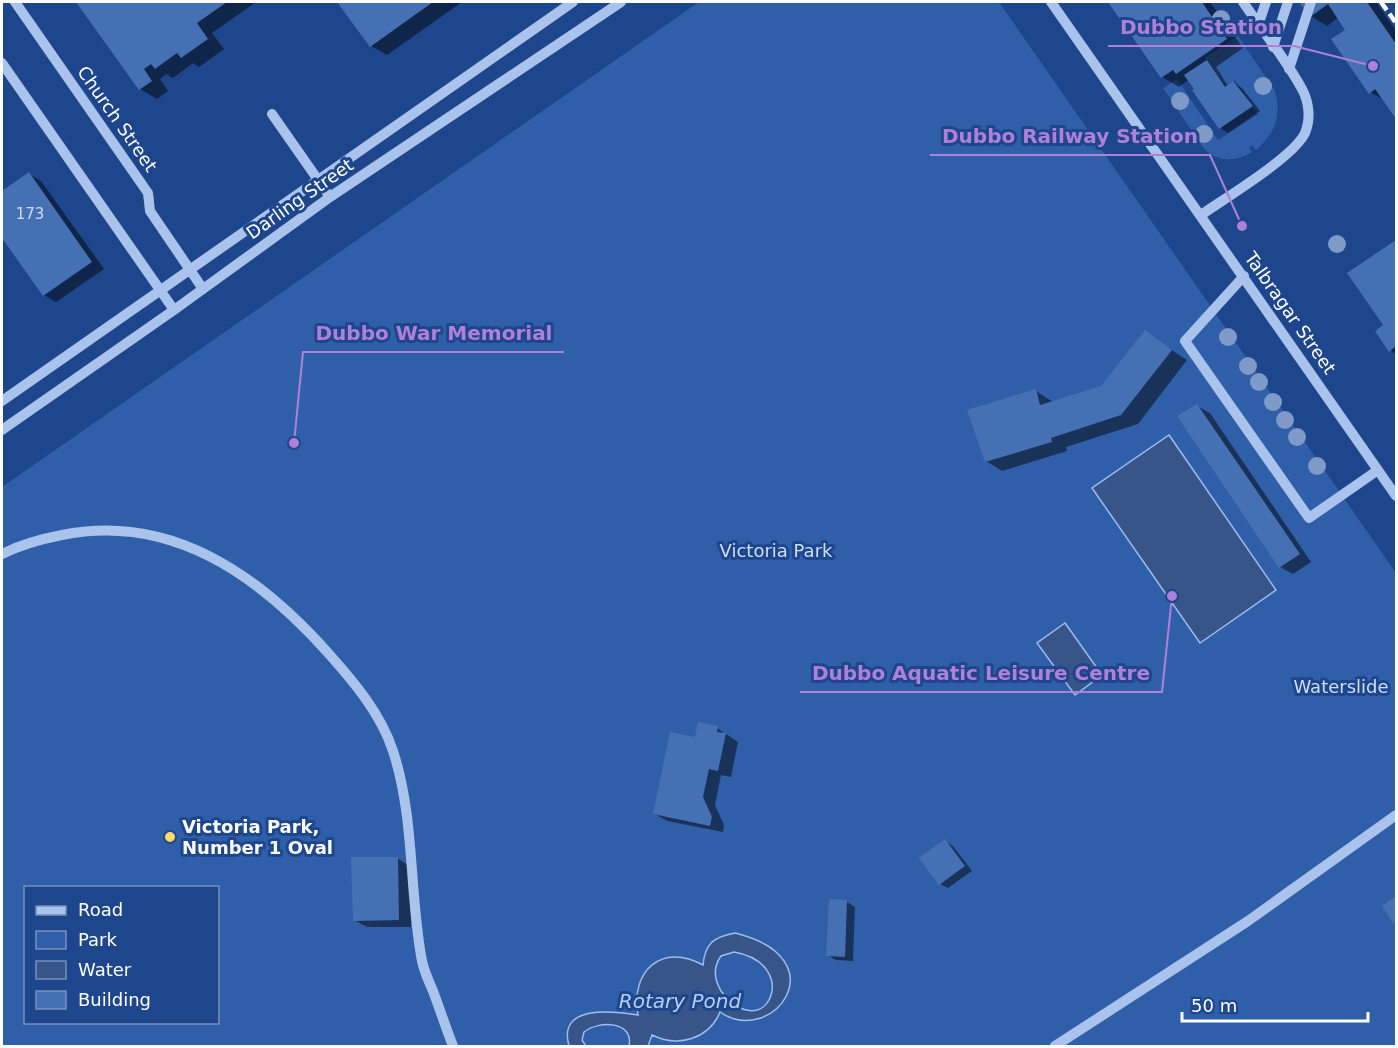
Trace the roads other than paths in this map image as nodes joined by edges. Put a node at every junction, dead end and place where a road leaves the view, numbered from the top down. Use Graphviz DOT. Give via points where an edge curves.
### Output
graph roads {
  1 [pos="15,2"];
  2 [pos="573,2"];
  3 [pos="621,2"];
  4 [pos="1051,2"];
  5 [pos="1243,2"];
  6 [pos="1266,2"];
  7 [pos="1288,2"];
  8 [pos="1311,2"];
  9 [pos="1258,25"];
  10 [pos="1273,47"];
  11 [pos="2,63"];
  12 [pos="1289,69"];
  13 [pos="272,114"];
  14 [pos="318,180"];
  15 [pos="330,197"];
  16 [pos="1201,215"];
  17 [pos="190,269"];
  18 [pos="1244,276"];
  19 [pos="203,289"];
  20 [pos="161,290"];
  21 [pos="174,310"];
  22 [pos="2,401"];
  23 [pos="2,430"];
  24 [pos="1378,470"];
  25 [pos="1396,496"];
  26 [pos="2,554"];
  27 [pos="1396,815"];
  28 [pos="453,1047"];
  29 [pos="1054,1047"];
  1 -- 17 [label="street, Church Street" via="148,193 150,211"];
  2 -- 14 [label="street, Darling Street"];
  3 -- 15 [label="street, Darling Street"];
  4 -- 16 [label="street, Talbragar Street"];
  5 -- 9 [label="street"];
  6 -- 9 [label="street"];
  7 -- 10 [label="street"];
  8 -- 12 [label="street"];
  9 -- 10 [label="street"];
  10 -- 12 [label="street"];
  11 -- 20 [label="street"];
  12 -- 16 [label="street" via="1306,99 1305,133 1290,153"];
  13 -- 14 [label="street"];
  14 -- 15 [label="street"];
  14 -- 17 [label="street, Darling Street"];
  15 -- 19 [label="street, Darling Street"];
  16 -- 18 [label="street, Talbragar Street"];
  17 -- 19 [label="street, Church Street"];
  17 -- 20 [label="street, Darling Street"];
  18 -- 24 [label="street, Talbragar Street"];
  18 -- 24 [label="street" via="1185,341 1309,518"];
  19 -- 21 [label="street, Darling Street"];
  20 -- 21 [label="street"];
  20 -- 22 [label="street, Darling Street"];
  21 -- 23 [label="street, Darling Street"];
  24 -- 25 [label="street, Talbragar Street"];
  26 -- 28 [label="street" via="41,539 105,529 165,538 204,553 255,584 312,635 358,688 393,749 402,783 422,963"];
  27 -- 29 [label="street" via="1248,921"];
}
